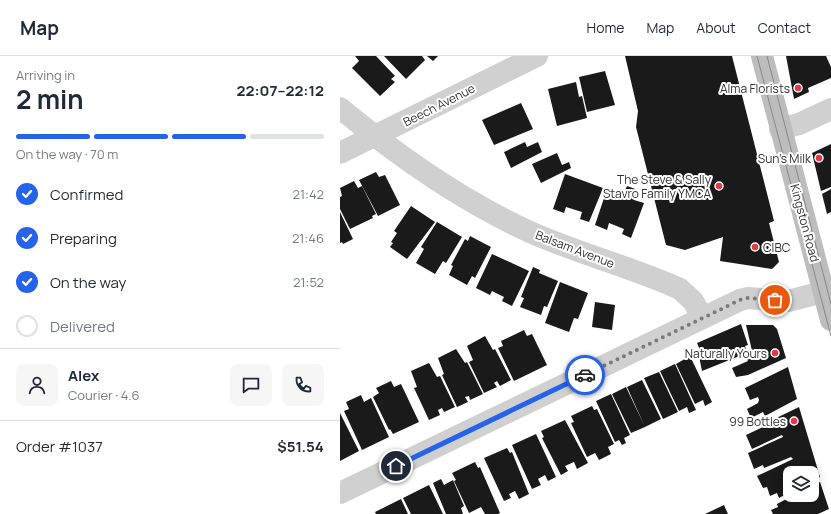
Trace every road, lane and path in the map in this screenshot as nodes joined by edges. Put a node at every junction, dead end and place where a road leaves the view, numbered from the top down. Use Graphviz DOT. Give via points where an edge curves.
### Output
graph roads {
  1 [pos="537,56"];
  2 [pos="762,56"];
  3 [pos="340,108"];
  4 [pos="831,109"];
  5 [pos="780,129"];
  6 [pos="375,137"];
  7 [pos="340,153"];
  8 [pos="823,292"];
  9 [pos="703,318"];
  10 [pos="831,320"];
  11 [pos="340,493"];
  1 -- 6 [label="street, Beech Avenue"];
  2 -- 5 [label="main road, Kingston Road"];
  3 -- 6 [label="street, Balsam Avenue"];
  4 -- 5 [label="street" via="799,124"];
  5 -- 8 [label="main road, Kingston Road"];
  6 -- 7 [label="street, Beech Avenue"];
  6 -- 9 [label="street, Balsam Avenue" via="461,197 530,232 680,289 693,301"];
  8 -- 9 [label="street" via="788,301 748,298"];
  8 -- 10 [label="main road, Kingston Road"];
  9 -- 11 [label="street"];
}
